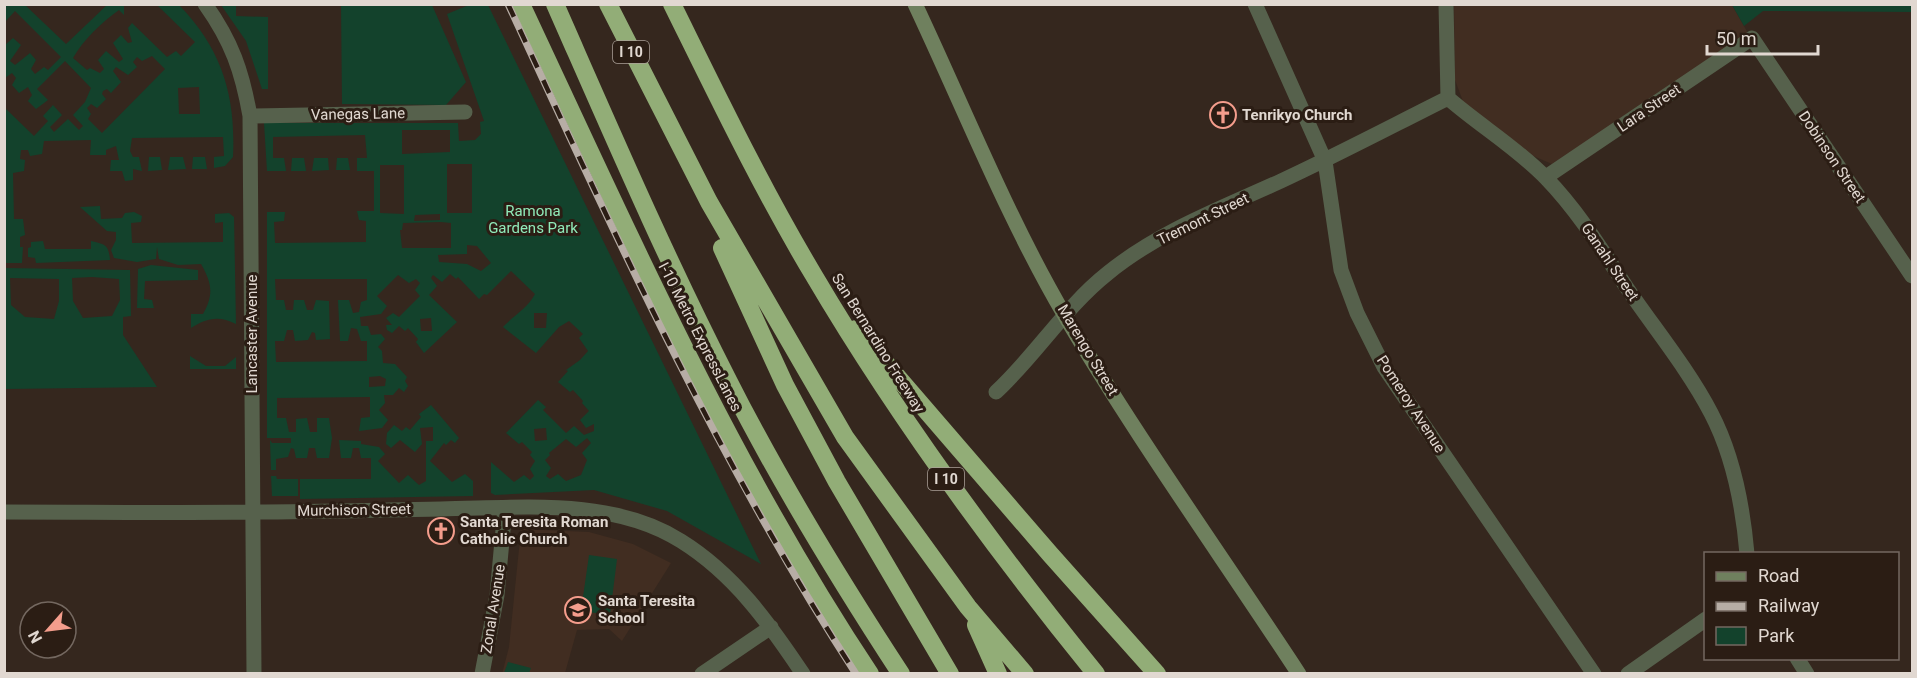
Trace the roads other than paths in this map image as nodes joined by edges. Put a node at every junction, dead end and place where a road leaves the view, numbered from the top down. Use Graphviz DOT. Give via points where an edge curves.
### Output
graph roads {
  1 [pos="205,4"];
  2 [pos="521,4"];
  3 [pos="555,4"];
  4 [pos="608,4"];
  5 [pos="672,4"];
  6 [pos="915,4"];
  7 [pos="1255,4"];
  8 [pos="1446,4"];
  9 [pos="1752,38"];
  10 [pos="1448,98"];
  11 [pos="654,99"];
  12 [pos="465,112"];
  13 [pos="250,116"];
  14 [pos="1325,161"];
  15 [pos="1546,177"];
  16 [pos="812,274"];
  17 [pos="1912,276"];
  18 [pos="1065,314"];
  19 [pos="996,392"];
  20 [pos="505,508"];
  21 [pos="4,512"];
  22 [pos="252,512"];
  23 [pos="1747,552"];
  24 [pos="968,607"];
  25 [pos="1704,620"];
  26 [pos="771,627"];
  27 [pos="1798,660"];
  28 [pos="254,674"];
  29 [pos="482,674"];
  30 [pos="702,674"];
  31 [pos="803,674"];
  32 [pos="870,674"];
  33 [pos="901,674"];
  34 [pos="951,674"];
  35 [pos="998,674"];
  36 [pos="1025,674"];
  37 [pos="1096,674"];
  38 [pos="1157,674"];
  39 [pos="1299,674"];
  40 [pos="1594,674"];
  41 [pos="1628,674"];
  42 [pos="1807,674"];
  1 -- 13 [label="street, Lancaster Avenue" via="234,50"];
  2 -- 32 [label="highway, I-10 Metro ExpressLanes" via="704,388 784,534"];
  3 -- 33 [label="highway, I-10 Metro ExpressLanes" via="654,229 729,381 798,506"];
  4 -- 11 [label="highway, I 10"];
  5 -- 16 [label="highway, San Bernardino Freeway / I 10" via="745,152"];
  6 -- 18 [label="main road, Marengo Street" via="1017,222"];
  7 -- 14 [label="street, Pomeroy Avenue"];
  8 -- 10 [label="street"];
  9 -- 15 [label="street, Lara Street"];
  9 -- 17 [label="street, Dobinson Street"];
  10 -- 14 [label="street, Tremont Street"];
  10 -- 15 [label="street, Ganahl Street" via="1507,141"];
  11 -- 24 [label="highway, I 10" via="761,297 845,437"];
  11 -- 34 [label="highway" via="785,385 837,482"];
  12 -- 13 [label="street, Vanegas Lane"];
  13 -- 22 [label="street, Lancaster Avenue"];
  14 -- 18 [label="street, Tremont Street" via="1134,254 1107,273"];
  14 -- 40 [label="street, Pomeroy Avenue" via="1341,270 1384,367"];
  15 -- 23 [label="street, Ganahl Street" via="1574,208 1711,412 1726,448 1745,527"];
  16 -- 37 [label="highway, San Bernardino Freeway / I 10" via="928,453"];
  16 -- 38 [label="highway" via="1050,555"];
  18 -- 19 [label="street, Tremont Street"];
  18 -- 39 [label="main road, Marengo Street"];
  20 -- 22 [label="street, Murchison Street"];
  20 -- 26 [label="street, Murchison Street" via="600,512 639,522 680,540 734,583"];
  20 -- 29 [label="street, Zonal Avenue" via="497,595"];
  21 -- 22 [label="street, Murchison Street"];
  22 -- 28 [label="street, Lancaster Avenue"];
  24 -- 35 [label="highway, I 10"];
  24 -- 36 [label="highway"];
  25 -- 41 [label="street"];
  26 -- 30 [label="street"];
  26 -- 31 [label="street, Murchison Street"];
  27 -- 42 [label="street"];
}
